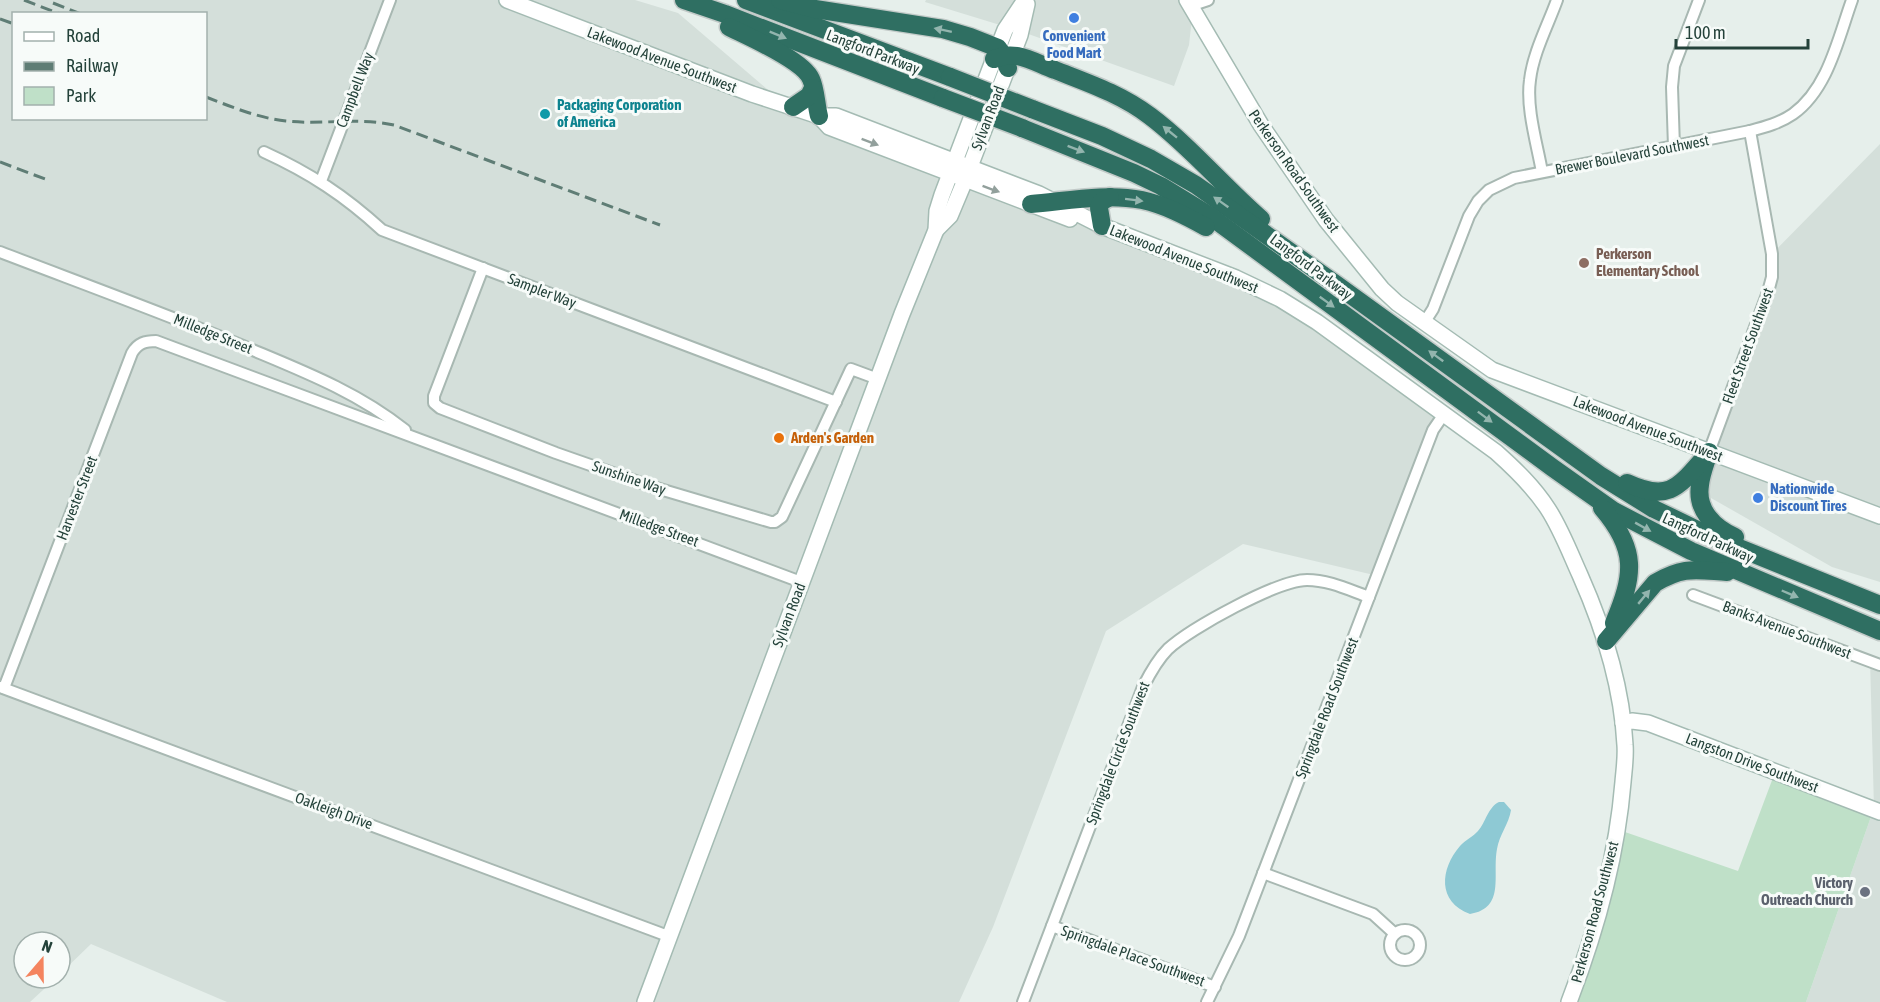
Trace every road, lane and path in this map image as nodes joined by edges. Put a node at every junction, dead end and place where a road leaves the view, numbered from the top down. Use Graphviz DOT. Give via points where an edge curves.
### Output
graph roads {
  1 [pos="390,0"];
  2 [pos="507,0"];
  3 [pos="677,0"];
  4 [pos="684,0"];
  5 [pos="746,0"];
  6 [pos="780,0"];
  7 [pos="1027,0"];
  8 [pos="1208,0"];
  9 [pos="1557,0"];
  10 [pos="1699,0"];
  11 [pos="1852,0"];
  12 [pos="1189,3"];
  13 [pos="1003,57"];
  14 [pos="813,88"];
  15 [pos="793,107"];
  16 [pos="819,116"];
  17 [pos="1750,131"];
  18 [pos="1674,147"];
  19 [pos="264,152"];
  20 [pos="952,167"];
  21 [pos="1542,172"];
  22 [pos="967,173"];
  23 [pos="321,181"];
  24 [pos="1110,197"];
  25 [pos="1055,202"];
  26 [pos="1031,204"];
  27 [pos="1102,226"];
  28 [pos="936,230"];
  29 [pos="0,252"];
  30 [pos="483,268"];
  31 [pos="1280,268"];
  32 [pos="1337,285"];
  33 [pos="1424,323"];
  34 [pos="174,347"];
  35 [pos="878,379"];
  36 [pos="836,402"];
  37 [pos="1444,414"];
  38 [pos="415,437"];
  39 [pos="1709,452"];
  40 [pos="1586,464"];
  41 [pos="1593,497"];
  42 [pos="1880,516"];
  43 [pos="1798,571"];
  44 [pos="1742,574"];
  45 [pos="801,582"];
  46 [pos="1693,596"];
  47 [pos="1369,597"];
  48 [pos="1880,605"];
  49 [pos="1880,631"];
  50 [pos="1606,641"];
  51 [pos="1880,665"];
  52 [pos="2,687"];
  53 [pos="1623,723"];
  54 [pos="1880,812"];
  55 [pos="1263,873"];
  56 [pos="1052,926"];
  57 [pos="1395,934"];
  58 [pos="669,936"];
  59 [pos="1215,987"];
  60 [pos="645,1002"];
  61 [pos="1023,1002"];
  62 [pos="1207,1002"];
  63 [pos="1569,1002"];
  1 -- 23 [label="street, Campbell Way"];
  2 -- 15 [label="street, Lakewood Avenue Southwest"];
  3 -- 14 [label="highway" via="789,58 806,72"];
  4 -- 31 [label="highway, Langford Parkway, one-way, bridge" via="1115,164 1210,216"];
  32 -- 5 [label="highway, Langford Parkway, one-way, bridge" via="1196,185 1102,135"];
  13 -- 6 [label="highway, one-way" via="970,37 943,29"];
  7 -- 13 [label="street, Sylvan Road" via="1005,30"];
  8 -- 12 [label="street"];
  9 -- 21 [label="street" via="1530,81 1529,98"];
  10 -- 18 [label="street" via="1674,66"];
  11 -- 17 [label="street, Brewer Boulevard Southwest" via="1822,80 1810,98 1793,114"];
  12 -- 33 [label="street, Perkerson Road Southwest" via="1261,125 1326,220 1382,289"];
  13 -- 20 [label="street, Sylvan Road"];
  13 -- 22 [label="street, Sylvan Road"];
  32 -- 13 [label="highway, one-way" via="1149,115 1101,88"];
  14 -- 15 [label="highway"];
  14 -- 16 [label="highway"];
  15 -- 16 [label="street, Lakewood Avenue Southwest"];
  16 -- 20 [label="street, Lakewood Avenue Southwest" via="830,127"];
  17 -- 18 [label="street, Brewer Boulevard Southwest"];
  17 -- 39 [label="street, Fleet Street Southwest" via="1772,254 1772,277"];
  18 -- 21 [label="street, Brewer Boulevard Southwest"];
  19 -- 23 [label="street, Sampler Way"];
  20 -- 22 [label="street, Lakewood Avenue Southwest"];
  20 -- 28 [label="street, Sylvan Road" via="937,211"];
  21 -- 33 [label="street, Brewer Boulevard Southwest" via="1502,182 1478,201"];
  22 -- 25 [label="street, Lakewood Avenue Southwest"];
  22 -- 26 [label="street, Lakewood Avenue Southwest, one-way"];
  22 -- 28 [label="street, Sylvan Road" via="950,216"];
  23 -- 30 [label="street, Sampler Way" via="382,230"];
  24 -- 25 [label="highway"];
  24 -- 27 [label="highway" via="1099,208"];
  24 -- 31 [label="highway, one-way" via="1143,200 1175,210"];
  25 -- 26 [label="highway"];
  25 -- 27 [label="street, Lakewood Avenue Southwest"];
  26 -- 27 [label="street, Lakewood Avenue Southwest" via="1086,225"];
  27 -- 37 [label="street, Lakewood Avenue Southwest" via="1280,299"];
  28 -- 35 [label="street, Sylvan Road"];
  29 -- 38 [label="street, Milledge Street" via="327,381 377,409"];
  30 -- 36 [label="street, Sampler Way"];
  30 -- 36 [label="street, Sunshine Way" via="434,403 556,453 653,487 775,522 782,517"];
  31 -- 41 [label="highway, Langford Parkway, one-way"];
  40 -- 32 [label="highway, Langford Parkway, one-way"];
  33 -- 39 [label="street, Lakewood Avenue Southwest" via="1492,370"];
  34 -- 38 [label="street, Milledge Street"];
  34 -- 52 [label="street, Harvester Street" via="156,340 145,341 132,353"];
  35 -- 36 [label="street, Sunshine Way" via="851,369"];
  35 -- 45 [label="street, Sylvan Road"];
  37 -- 47 [label="street, Springdale Road Southwest" via="1433,430"];
  37 -- 50 [label="street, Perkerson Road Southwest" via="1521,474 1548,510"];
  38 -- 45 [label="street, Milledge Street"];
  39 -- 40 [label="highway" via="1686,479 1661,492 1642,490"];
  39 -- 42 [label="street, Lakewood Avenue Southwest"];
  39 -- 43 [label="highway" via="1700,486 1706,515 1719,531 1780,557"];
  40 -- 43 [label="highway, Langford Parkway" via="1654,509"];
  41 -- 44 [label="highway, Langford Parkway, one-way" via="1647,530"];
  41 -- 50 [label="highway" via="1621,531 1630,565 1625,596"];
  43 -- 48 [label="highway, Langford Parkway"];
  44 -- 49 [label="highway, Langford Parkway, one-way"];
  50 -- 44 [label="highway, one-way" via="1655,583 1673,573 1694,569"];
  45 -- 58 [label="street, Sylvan Road"];
  46 -- 51 [label="street, Banks Avenue Southwest"];
  47 -- 55 [label="street, Springdale Road Southwest"];
  47 -- 56 [label="street, Springdale Circle Southwest" via="1323,582 1287,583 1192,631 1166,651 1143,687"];
  50 -- 53 [label="street, Perkerson Road Southwest"];
  52 -- 58 [label="street, Oakleigh Drive"];
  53 -- 54 [label="street, Langston Drive Southwest" via="1648,723"];
  53 -- 63 [label="street, Perkerson Road Southwest" via="1626,747 1612,855"];
  55 -- 57 [label="street" via="1372,914"];
  55 -- 59 [label="street, Springdale Road Southwest"];
  56 -- 59 [label="street, Springdale Place Southwest"];
  56 -- 61 [label="street, Springdale Circle Southwest"];
  58 -- 60 [label="street, Sylvan Road"];
  59 -- 62 [label="street, Springdale Road Southwest"];
}
